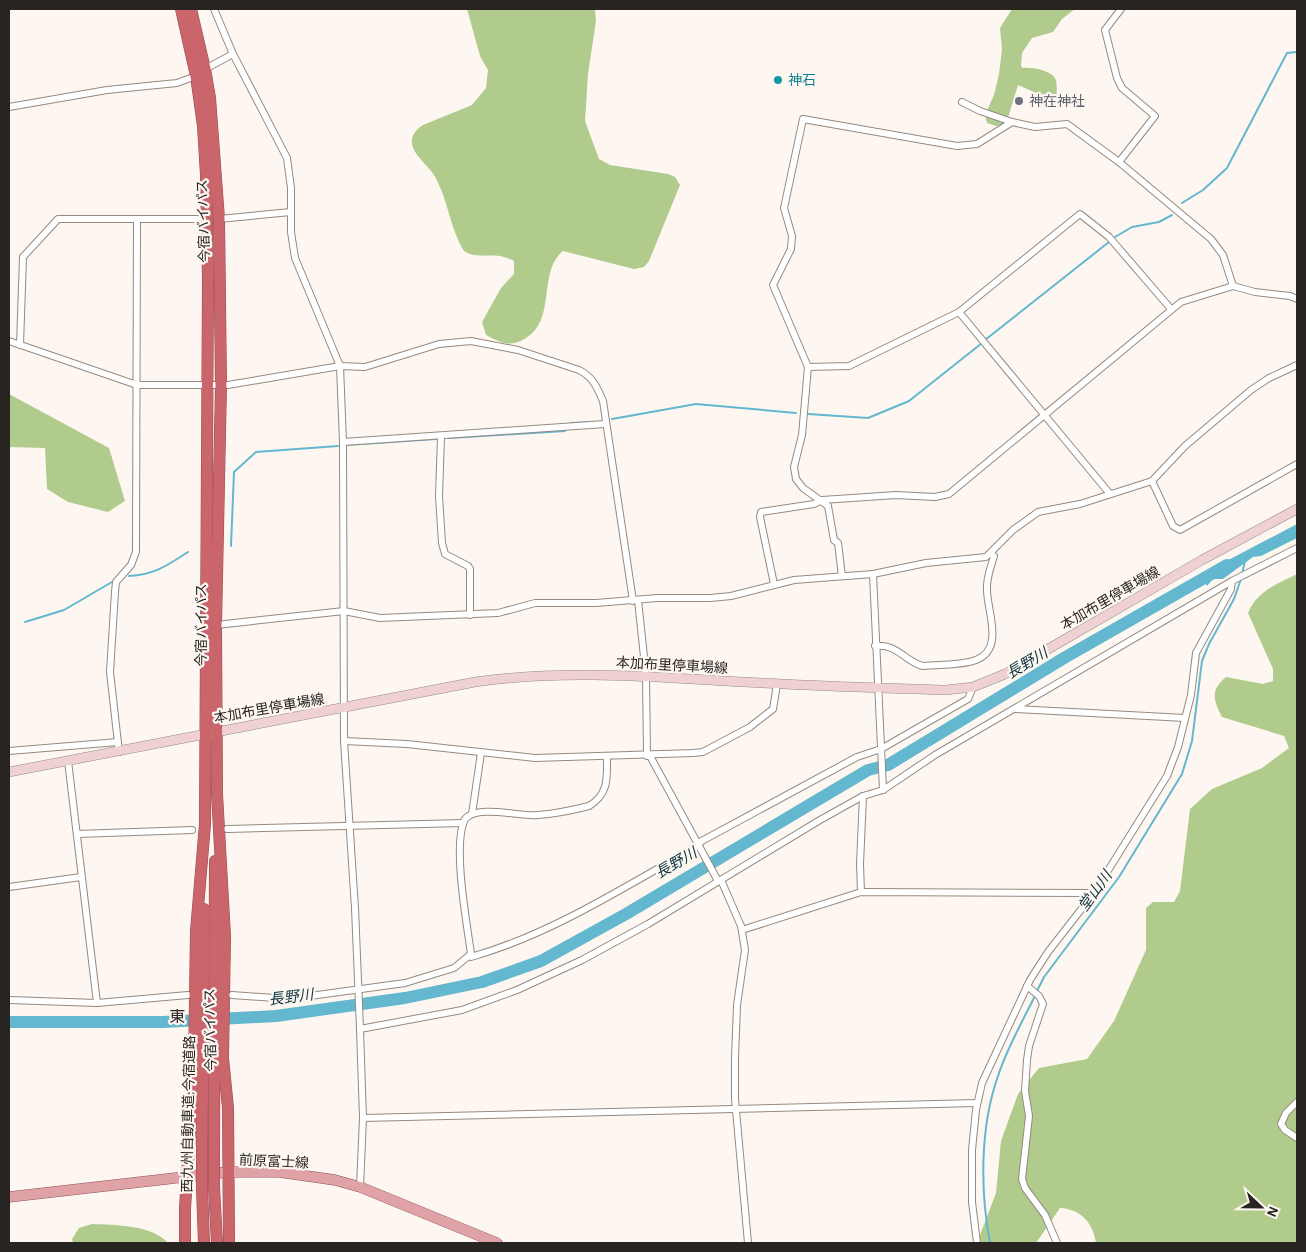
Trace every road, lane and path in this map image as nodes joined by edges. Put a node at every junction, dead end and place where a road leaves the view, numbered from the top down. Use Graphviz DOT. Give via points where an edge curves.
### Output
graph roads {
  1 [pos="181,9"];
  2 [pos="191,9"];
  3 [pos="214,9"];
  4 [pos="1121,9"];
  5 [pos="233,54"];
  6 [pos="201,72"];
  7 [pos="962,102"];
  8 [pos="9,107"];
  9 [pos="1012,122"];
  10 [pos="1119,162"];
  11 [pos="291,212"];
  12 [pos="213,219"];
  13 [pos="137,220"];
  14 [pos="1233,286"];
  15 [pos="1297,299"];
  16 [pos="1171,310"];
  17 [pos="959,312"];
  18 [pos="9,341"];
  19 [pos="20,345"];
  20 [pos="1297,365"];
  21 [pos="340,366"];
  22 [pos="808,367"];
  23 [pos="136,385"];
  24 [pos="207,385"];
  25 [pos="221,385"];
  26 [pos="1046,415"];
  27 [pos="605,424"];
  28 [pos="441,436"];
  29 [pos="343,442"];
  30 [pos="1297,464"];
  31 [pos="1152,481"];
  32 [pos="1110,494"];
  33 [pos="822,500"];
  34 [pos="1297,509"];
  35 [pos="1297,548"];
  36 [pos="991,554"];
  37 [pos="873,574"];
  38 [pos="842,576"];
  39 [pos="1232,581"];
  40 [pos="774,584"];
  41 [pos="635,601"];
  42 [pos="344,611"];
  43 [pos="470,615"];
  44 [pos="216,625"];
  45 [pos="875,646"];
  46 [pos="646,676"];
  47 [pos="777,684"];
  48 [pos="973,687"];
  49 [pos="878,688"];
  50 [pos="345,708"];
  51 [pos="1014,709"];
  52 [pos="1186,718"];
  53 [pos="211,733"];
  54 [pos="344,741"];
  55 [pos="118,742"];
  56 [pos="881,750"];
  57 [pos="9,751"];
  58 [pos="118,752"];
  59 [pos="481,753"];
  60 [pos="649,756"];
  61 [pos="607,757"];
  62 [pos="68,762"];
  63 [pos="9,772"];
  64 [pos="882,787"];
  65 [pos="217,794"];
  66 [pos="863,796"];
  67 [pos="472,814"];
  68 [pos="463,823"];
  69 [pos="206,824"];
  70 [pos="350,826"];
  71 [pos="227,829"];
  72 [pos="192,830"];
  73 [pos="77,834"];
  74 [pos="699,846"];
  75 [pos="209,866"];
  76 [pos="81,877"];
  77 [pos="719,880"];
  78 [pos="9,887"];
  79 [pos="861,892"];
  80 [pos="1094,893"];
  81 [pos="742,930"];
  82 [pos="471,954"];
  83 [pos="1027,986"];
  84 [pos="359,990"];
  85 [pos="232,995"];
  86 [pos="9,1000"];
  87 [pos="205,1002"];
  88 [pos="96,1003"];
  89 [pos="360,1029"];
  90 [pos="209,1039"];
  91 [pos="1297,1102"];
  92 [pos="977,1103"];
  93 [pos="736,1108"];
  94 [pos="363,1118"];
  95 [pos="1297,1138"];
  96 [pos="208,1152"];
  97 [pos="228,1172"];
  98 [pos="186,1178"];
  99 [pos="360,1187"];
  100 [pos="9,1198"];
  101 [pos="185,1243"];
  102 [pos="204,1243"];
  103 [pos="217,1243"];
  104 [pos="229,1243"];
  105 [pos="496,1243"];
  106 [pos="748,1243"];
  107 [pos="977,1243"];
  108 [pos="1057,1243"];
  1 -- 6 [label="highway, 今宿バイパス"];
  2 -- 6 [label="highway, 今宿バイパス"];
  3 -- 5 [label="street"];
  4 -- 10 [label="street" via="1105,30 1117,78 1122,88 1155,116"];
  5 -- 6 [label="street"];
  5 -- 11 [label="street" via="286,158"];
  6 -- 8 [label="street" via="177,83 107,90"];
  6 -- 12 [label="highway, 今宿バイパス" via="213,129"];
  7 -- 9 [label="street"];
  9 -- 10 [label="street" via="1035,128 1067,124"];
  9 -- 22 [label="street" via="977,144 957,146 803,119 784,208 792,236 791,249 774,285"];
  10 -- 14 [label="street" via="1217,245"];
  11 -- 12 [label="street"];
  11 -- 21 [label="street" via="295,258"];
  12 -- 13 [label="street"];
  12 -- 24 [label="highway, 今宿バイパス"];
  12 -- 25 [label="highway, 今宿バイパス"];
  13 -- 19 [label="street" via="58,219 37,239 23,257"];
  13 -- 23 [label="street"];
  14 -- 15 [label="street"];
  14 -- 16 [label="street" via="1192,297"];
  16 -- 17 [label="street" via="1109,236 1080,214"];
  16 -- 26 [label="street"];
  17 -- 22 [label="street" via="849,366"];
  17 -- 26 [label="street"];
  18 -- 19 [label="street"];
  19 -- 23 [label="street"];
  20 -- 31 [label="street" via="1251,390 1185,446"];
  21 -- 25 [label="street"];
  21 -- 27 [label="street" via="365,367 453,342 498,345 588,374 603,401"];
  21 -- 29 [label="street"];
  22 -- 33 [label="street" via="802,435 794,468 796,479 803,488"];
  23 -- 24 [label="street"];
  23 -- 55 [label="street" via="136,552 116,582 110,672"];
  24 -- 25 [label="street"];
  24 -- 53 [label="highway, 今宿バイパス"];
  25 -- 44 [label="highway, 今宿バイパス"];
  26 -- 32 [label="street"];
  26 -- 33 [label="street" via="959,486 942,496 896,495"];
  27 -- 28 [label="street"];
  27 -- 41 [label="street"];
  28 -- 29 [label="street"];
  28 -- 43 [label="street" via="439,496 442,543 445,554 470,569"];
  29 -- 42 [label="street"];
  30 -- 31 [label="street" via="1184,529 1173,526"];
  31 -- 32 [label="street"];
  32 -- 36 [label="street" via="1038,512 1013,530"];
  33 -- 38 [label="street" via="831,514"];
  33 -- 40 [label="street" via="761,512"];
  34 -- 48 [label="main road, 本加布里停車場線" via="1006,674"];
  35 -- 39 [label="street"];
  36 -- 37 [label="street"];
  36 -- 45 [label="street" via="994,556 986,588 992,641 980,659 923,666 895,650"];
  37 -- 38 [label="street"];
  37 -- 45 [label="street"];
  38 -- 40 [label="street"];
  39 -- 51 [label="street"];
  39 -- 52 [label="street" via="1231,589 1196,653"];
  40 -- 41 [label="street" via="731,596"];
  41 -- 43 [label="street" via="534,603 498,613"];
  41 -- 46 [label="street"];
  42 -- 43 [label="street" via="380,618"];
  42 -- 44 [label="street"];
  42 -- 50 [label="street"];
  44 -- 53 [label="highway, 今宿バイパス"];
  45 -- 49 [label="street"];
  46 -- 47 [label="main road, 本加布里停車場線"];
  46 -- 50 [label="main road, 本加布里停車場線" via="526,675"];
  46 -- 60 [label="street"];
  47 -- 49 [label="main road, 本加布里停車場線"];
  47 -- 60 [label="street" via="774,709 750,727 702,752"];
  48 -- 49 [label="main road, 本加布里停車場線" via="946,690"];
  48 -- 56 [label="street" via="968,699"];
  49 -- 56 [label="street"];
  50 -- 53 [label="main road, 本加布里停車場線"];
  50 -- 54 [label="street"];
  51 -- 52 [label="street"];
  51 -- 64 [label="street"];
  52 -- 80 [label="street" via="1166,776"];
  53 -- 58 [label="main road, 本加布里停車場線"];
  53 -- 65 [label="highway, 今宿バイパス"];
  53 -- 69 [label="highway, 今宿バイパス"];
  54 -- 59 [label="street" via="407,744"];
  54 -- 70 [label="street"];
  55 -- 57 [label="street"];
  55 -- 58 [label="street"];
  56 -- 64 [label="street"];
  56 -- 74 [label="street" via="856,758"];
  58 -- 62 [label="main road, 本加布里停車場線"];
  59 -- 61 [label="street" via="535,758"];
  59 -- 67 [label="street"];
  60 -- 61 [label="street"];
  60 -- 74 [label="street"];
  61 -- 67 [label="street" via="605,791 589,806 537,815"];
  62 -- 63 [label="main road, 本加布里停車場線"];
  62 -- 73 [label="street"];
  64 -- 66 [label="street"];
  65 -- 75 [label="highway"];
  65 -- 87 [label="highway, 今宿バイパス" via="225,936"];
  66 -- 77 [label="street"];
  66 -- 79 [label="street"];
  67 -- 68 [label="street"];
  68 -- 70 [label="street"];
  68 -- 82 [label="street" via="461,858"];
  69 -- 75 [label="highway"];
  69 -- 87 [label="highway, 今宿バイパス" via="196,931"];
  70 -- 71 [label="street"];
  70 -- 84 [label="street"];
  72 -- 73 [label="street"];
  73 -- 76 [label="street"];
  74 -- 77 [label="street"];
  74 -- 82 [label="street" via="580,912 493,951 471,957"];
  75 -- 87 [label="highway"];
  76 -- 78 [label="street"];
  76 -- 88 [label="street"];
  77 -- 81 [label="street"];
  77 -- 89 [label="street" via="614,943 517,990 462,1010"];
  79 -- 80 [label="street"];
  79 -- 81 [label="street"];
  80 -- 83 [label="street" via="1048,952"];
  81 -- 93 [label="street" via="745,950 735,1033"];
  82 -- 84 [label="street" via="454,968 405,983"];
  83 -- 92 [label="street" via="994,1054"];
  83 -- 108 [label="street" via="1043,1004 1027,1060 1025,1090 1029,1116 1022,1180 1045,1215"];
  84 -- 85 [label="street" via="288,999"];
  84 -- 89 [label="street"];
  86 -- 88 [label="street"];
  87 -- 88 [label="street"];
  87 -- 90 [label="highway, 今宿バイパス"];
  87 -- 90 [label="highway, 今宿バイパス"];
  89 -- 94 [label="street"];
  90 -- 96 [label="highway, 西九州自動車道;今宿道路"];
  90 -- 97 [label="highway, 今宿バイパス" via="228,1108"];
  90 -- 98 [label="highway, 今宿バイパス"];
  91 -- 95 [label="street" via="1286,1112 1281,1124"];
  92 -- 93 [label="street"];
  92 -- 107 [label="street" via="972,1178"];
  93 -- 94 [label="street"];
  93 -- 106 [label="street"];
  94 -- 99 [label="street"];
  96 -- 102 [label="highway, 西九州自動車道;今宿道路, bridge" via="202,1188"];
  96 -- 103 [label="highway, 西九州自動車道;今宿道路, bridge" via="214,1187"];
  97 -- 98 [label="main road, 前原富士線"];
  97 -- 99 [label="main road, 前原富士線" via="279,1172"];
  97 -- 104 [label="highway, 今宿バイパス"];
  98 -- 100 [label="main road, 前原富士線"];
  98 -- 101 [label="highway, 今宿バイパス"];
  99 -- 105 [label="main road, 前原富士線"];
}
